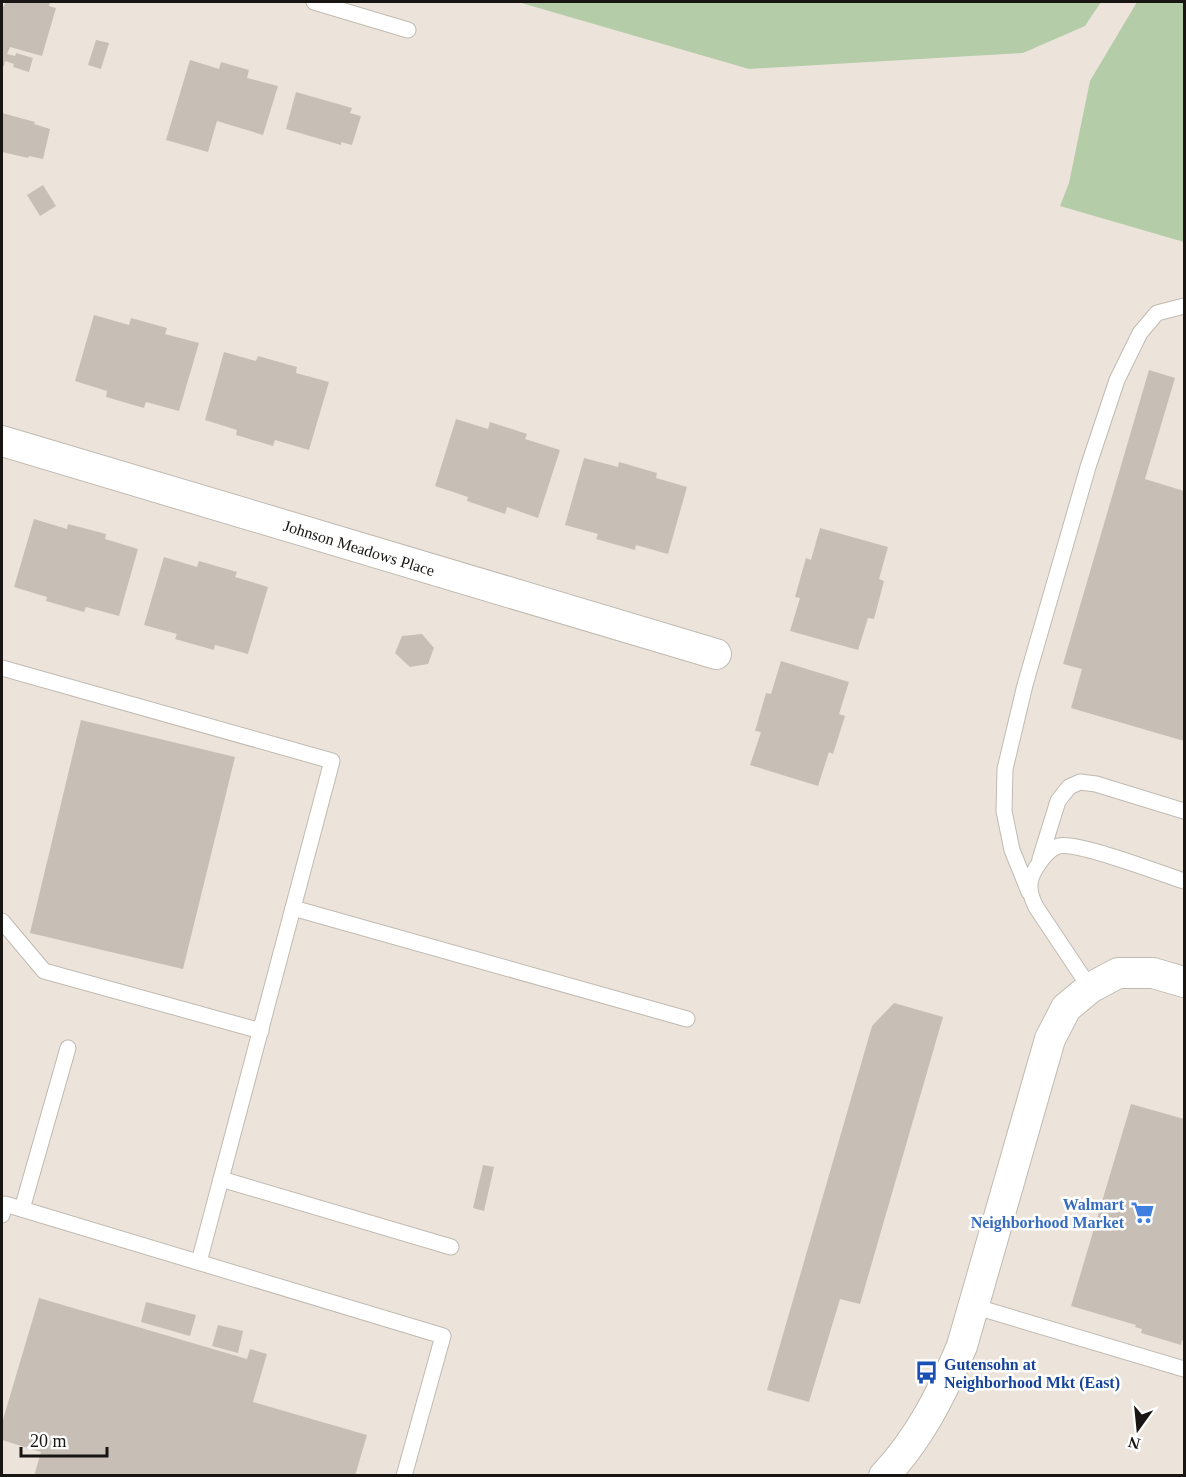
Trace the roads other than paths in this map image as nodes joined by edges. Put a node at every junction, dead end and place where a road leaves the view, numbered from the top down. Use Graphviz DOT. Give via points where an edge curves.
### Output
graph roads {
  1 [pos="314,2"];
  2 [pos="408,30"];
  3 [pos="1185,306"];
  4 [pos="2,441"];
  5 [pos="716,654"];
  6 [pos="2,668"];
  7 [pos="1185,811"];
  8 [pos="1040,862"];
  9 [pos="1185,881"];
  10 [pos="1029,892"];
  11 [pos="293,908"];
  12 [pos="2,921"];
  13 [pos="1185,982"];
  14 [pos="1090,988"];
  15 [pos="687,1019"];
  16 [pos="261,1031"];
  17 [pos="68,1048"];
  18 [pos="221,1179"];
  19 [pos="22,1209"];
  20 [pos="2,1215"];
  21 [pos="450,1247"];
  22 [pos="199,1262"];
  23 [pos="973,1306"];
  24 [pos="1185,1369"];
  25 [pos="889,1474"];
  26 [pos="404,1476"];
  1 -- 2 [label="lane"];
  3 -- 10 [label="lane" via="1157,313 1140,333 1117,380 1025,686 1005,769 1004,811 1012,850"];
  4 -- 5 [label="street, Johnson Meadows Place"];
  6 -- 11 [label="lane" via="332,761"];
  7 -- 8 [label="lane" via="1080,782 1069,787 1058,801"];
  8 -- 9 [label="lane" via="1058,846 1067,845"];
  8 -- 10 [label="lane" via="1032,873"];
  10 -- 14 [label="lane"];
  11 -- 15 [label="lane"];
  11 -- 16 [label="lane"];
  12 -- 16 [label="lane" via="44,971"];
  13 -- 14 [label="street" via="1153,973 1118,973"];
  14 -- 23 [label="street" via="1066,1008 1050,1039"];
  16 -- 18 [label="lane"];
  17 -- 19 [label="lane"];
  18 -- 21 [label="lane"];
  18 -- 22 [label="lane"];
  19 -- 20 [label="lane" via="5,1204"];
  19 -- 22 [label="lane"];
  22 -- 26 [label="lane" via="444,1336"];
  23 -- 24 [label="lane"];
  23 -- 25 [label="street" via="962,1346 942,1391 923,1427"];
}
